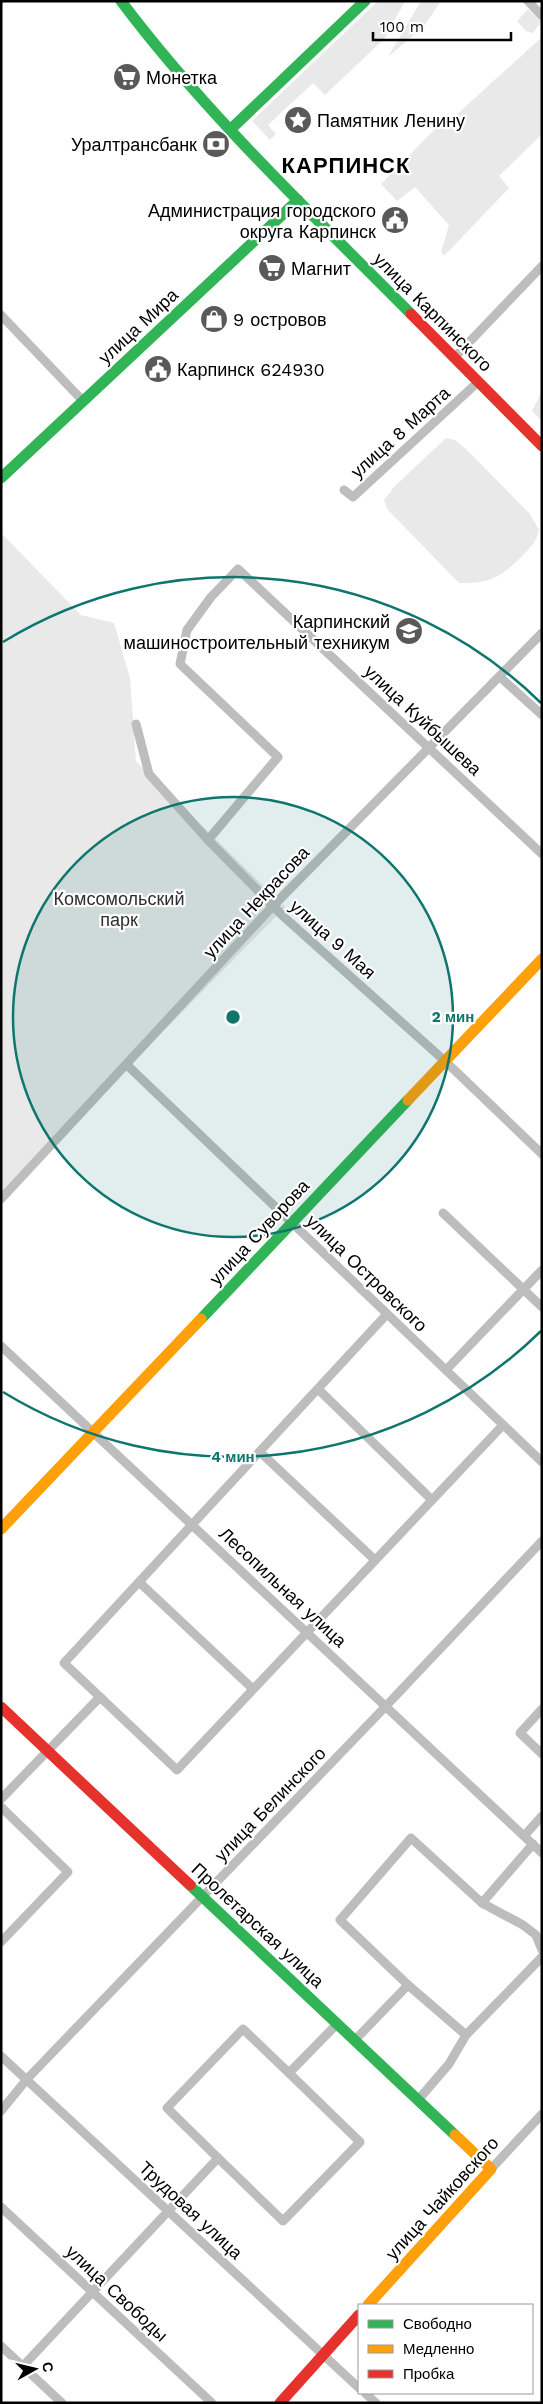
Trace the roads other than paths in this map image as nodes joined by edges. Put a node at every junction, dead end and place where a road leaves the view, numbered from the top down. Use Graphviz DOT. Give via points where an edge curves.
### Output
graph roads {
  1 [pos="122,1"];
  2 [pos="365,1"];
  3 [pos="528,1"];
  4 [pos="542,16"];
  5 [pos="232,128"];
  6 [pos="298,200"];
  7 [pos="542,266"];
  8 [pos="1,315"];
  9 [pos="454,358"];
  10 [pos="478,382"];
  11 [pos="83,401"];
  12 [pos="542,446"];
  13 [pos="1,478"];
  14 [pos="344,490"];
  15 [pos="542,633"];
  16 [pos="500,677"];
  17 [pos="542,716"];
  18 [pos="136,724"];
  19 [pos="428,747"];
  20 [pos="208,840"];
  21 [pos="542,854"];
  22 [pos="272,906"];
  23 [pos="542,959"];
  24 [pos="446,1062"];
  25 [pos="127,1065"];
  26 [pos="540,1149"];
  27 [pos="1,1199"];
  28 [pos="443,1213"];
  29 [pos="292,1223"];
  30 [pos="542,1270"];
  31 [pos="523,1290"];
  32 [pos="542,1307"];
  33 [pos="387,1314"];
  34 [pos="1,1346"];
  35 [pos="446,1370"];
  36 [pos="318,1389"];
  37 [pos="503,1425"];
  38 [pos="94,1433"];
  39 [pos="260,1452"];
  40 [pos="542,1462"];
  41 [pos="432,1500"];
  42 [pos="193,1525"];
  43 [pos="1,1529"];
  44 [pos="542,1541"];
  45 [pos="375,1560"];
  46 [pos="139,1582"];
  47 [pos="306,1631"];
  48 [pos="253,1689"];
  49 [pos="100,1697"];
  50 [pos="386,1706"];
  51 [pos="1,1707"];
  52 [pos="542,1709"];
  53 [pos="49,1752"];
  54 [pos="542,1754"];
  55 [pos="1,1800"];
  56 [pos="1,1807"];
  57 [pos="542,1816"];
  58 [pos="524,1836"];
  59 [pos="533,1844"];
  60 [pos="542,1852"];
  61 [pos="203,1897"];
  62 [pos="482,1902"];
  63 [pos="1,1942"];
  64 [pos="542,1950"];
  65 [pos="542,1957"];
  66 [pos="408,1985"];
  67 [pos="337,2024"];
  68 [pos="466,2035"];
  69 [pos="355,2040"];
  70 [pos="1,2056"];
  71 [pos="289,2073"];
  72 [pos="27,2079"];
  73 [pos="418,2100"];
  74 [pos="1,2112"];
  75 [pos="542,2114"];
  76 [pos="218,2158"];
  77 [pos="491,2169"];
  78 [pos="1,2207"];
  79 [pos="167,2210"];
  80 [pos="93,2292"];
  81 [pos="369,2304"];
  82 [pos="358,2316"];
  83 [pos="1,2346"];
  84 [pos="324,2355"];
  85 [pos="24,2366"];
  86 [pos="358,2387"];
  87 [pos="366,2394"];
  88 [pos="62,2403"];
  89 [pos="212,2403"];
  90 [pos="280,2403"];
  91 [pos="376,2403"];
  1 -- 5 [label="main road, улица Карпинского" via="158,50"];
  2 -- 5 [label="main road"];
  3 -- 4 [label="street"];
  5 -- 6 [label="main road, улица Карпинского"];
  6 -- 9 [label="main road, улица Карпинского"];
  6 -- 11 [label="main road, улица Мира"];
  7 -- 9 [label="street"];
  8 -- 11 [label="street"];
  9 -- 10 [label="main road, улица Карпинского"];
  10 -- 12 [label="main road, улица Карпинского"];
  10 -- 14 [label="street, улица 8 Марта" via="352,498"];
  11 -- 13 [label="main road, улица Мира"];
  15 -- 16 [label="street, улица Некрасова"];
  16 -- 17 [label="street"];
  16 -- 19 [label="street, улица Некрасова"];
  18 -- 20 [label="street, улица 9 Мая" via="150,774"];
  19 -- 20 [label="street, улица Куйбышева" via="238,569 211,597 187,630 180,664 278,758"];
  19 -- 21 [label="street, улица Куйбышева"];
  19 -- 22 [label="street, улица Некрасова"];
  20 -- 22 [label="street, улица 9 Мая"];
  22 -- 24 [label="street, улица 9 Мая"];
  22 -- 25 [label="street, улица Некрасова"];
  23 -- 24 [label="main road, улица Суворова"];
  24 -- 26 [label="street, улица 9 Мая"];
  24 -- 29 [label="main road, улица Суворова"];
  25 -- 27 [label="street, улица Некрасова"];
  25 -- 29 [label="street, улица Островского"];
  28 -- 31 [label="street"];
  29 -- 33 [label="street, улица Островского"];
  29 -- 38 [label="main road, улица Суворова"];
  30 -- 31 [label="street"];
  31 -- 32 [label="street"];
  31 -- 35 [label="street"];
  33 -- 35 [label="street, улица Островского"];
  33 -- 36 [label="street"];
  34 -- 38 [label="street, Лесопильная улица"];
  35 -- 37 [label="street, улица Островского"];
  36 -- 39 [label="street"];
  36 -- 41 [label="street"];
  37 -- 40 [label="street, улица Островского"];
  37 -- 41 [label="street"];
  38 -- 42 [label="street, Лесопильная улица"];
  38 -- 43 [label="main road, улица Суворова"];
  39 -- 42 [label="street"];
  39 -- 45 [label="street"];
  41 -- 45 [label="street"];
  42 -- 46 [label="street"];
  42 -- 47 [label="street, Лесопильная улица"];
  44 -- 50 [label="street, улица Белинского"];
  45 -- 47 [label="street"];
  46 -- 48 [label="street"];
  46 -- 49 [label="street" via="64,1663"];
  47 -- 48 [label="street"];
  47 -- 50 [label="street, Лесопильная улица"];
  48 -- 49 [label="street" via="177,1770"];
  49 -- 53 [label="street"];
  50 -- 58 [label="street, Лесопильная улица"];
  50 -- 61 [label="street, улица Белинского"];
  51 -- 53 [label="main road, Пролетарская улица"];
  52 -- 54 [label="street" via="520,1733"];
  53 -- 55 [label="street"];
  53 -- 61 [label="main road, Пролетарская улица"];
  56 -- 63 [label="street" via="68,1872"];
  57 -- 58 [label="street"];
  58 -- 59 [label="street, Лесопильная улица"];
  59 -- 60 [label="street, Лесопильная улица"];
  59 -- 62 [label="street"];
  61 -- 67 [label="main road, Пролетарская улица"];
  61 -- 72 [label="street, улица Белинского"];
  62 -- 64 [label="street" via="523,1925 536,1936"];
  62 -- 66 [label="street" via="412,1838 340,1920"];
  65 -- 68 [label="street"];
  66 -- 68 [label="street"];
  66 -- 69 [label="street"];
  67 -- 69 [label="main road, Пролетарская улица"];
  67 -- 71 [label="street"];
  68 -- 73 [label="street" via="449,2064"];
  69 -- 73 [label="main road, Пролетарская улица"];
  70 -- 72 [label="street, Трудовая улица"];
  71 -- 76 [label="street" via="243,2029 167,2108"];
  71 -- 76 [label="street" via="360,2142 283,2221"];
  72 -- 74 [label="street, улица Белинского"];
  72 -- 79 [label="street, Трудовая улица"];
  73 -- 77 [label="main road, Пролетарская улица"];
  75 -- 77 [label="street, улица Чайковского"];
  76 -- 79 [label="street"];
  77 -- 81 [label="main road, улица Чайковского"];
  78 -- 80 [label="street, улица Свободы"];
  79 -- 80 [label="street"];
  79 -- 84 [label="street, Трудовая улица"];
  80 -- 85 [label="street"];
  80 -- 89 [label="street, улица Свободы"];
  82 -- 84 [label="main road"];
  83 -- 85 [label="street"];
  84 -- 86 [label="street, Трудовая улица"];
  84 -- 90 [label="main road"];
  85 -- 88 [label="street"];
  87 -- 91 [label="street"];
}
